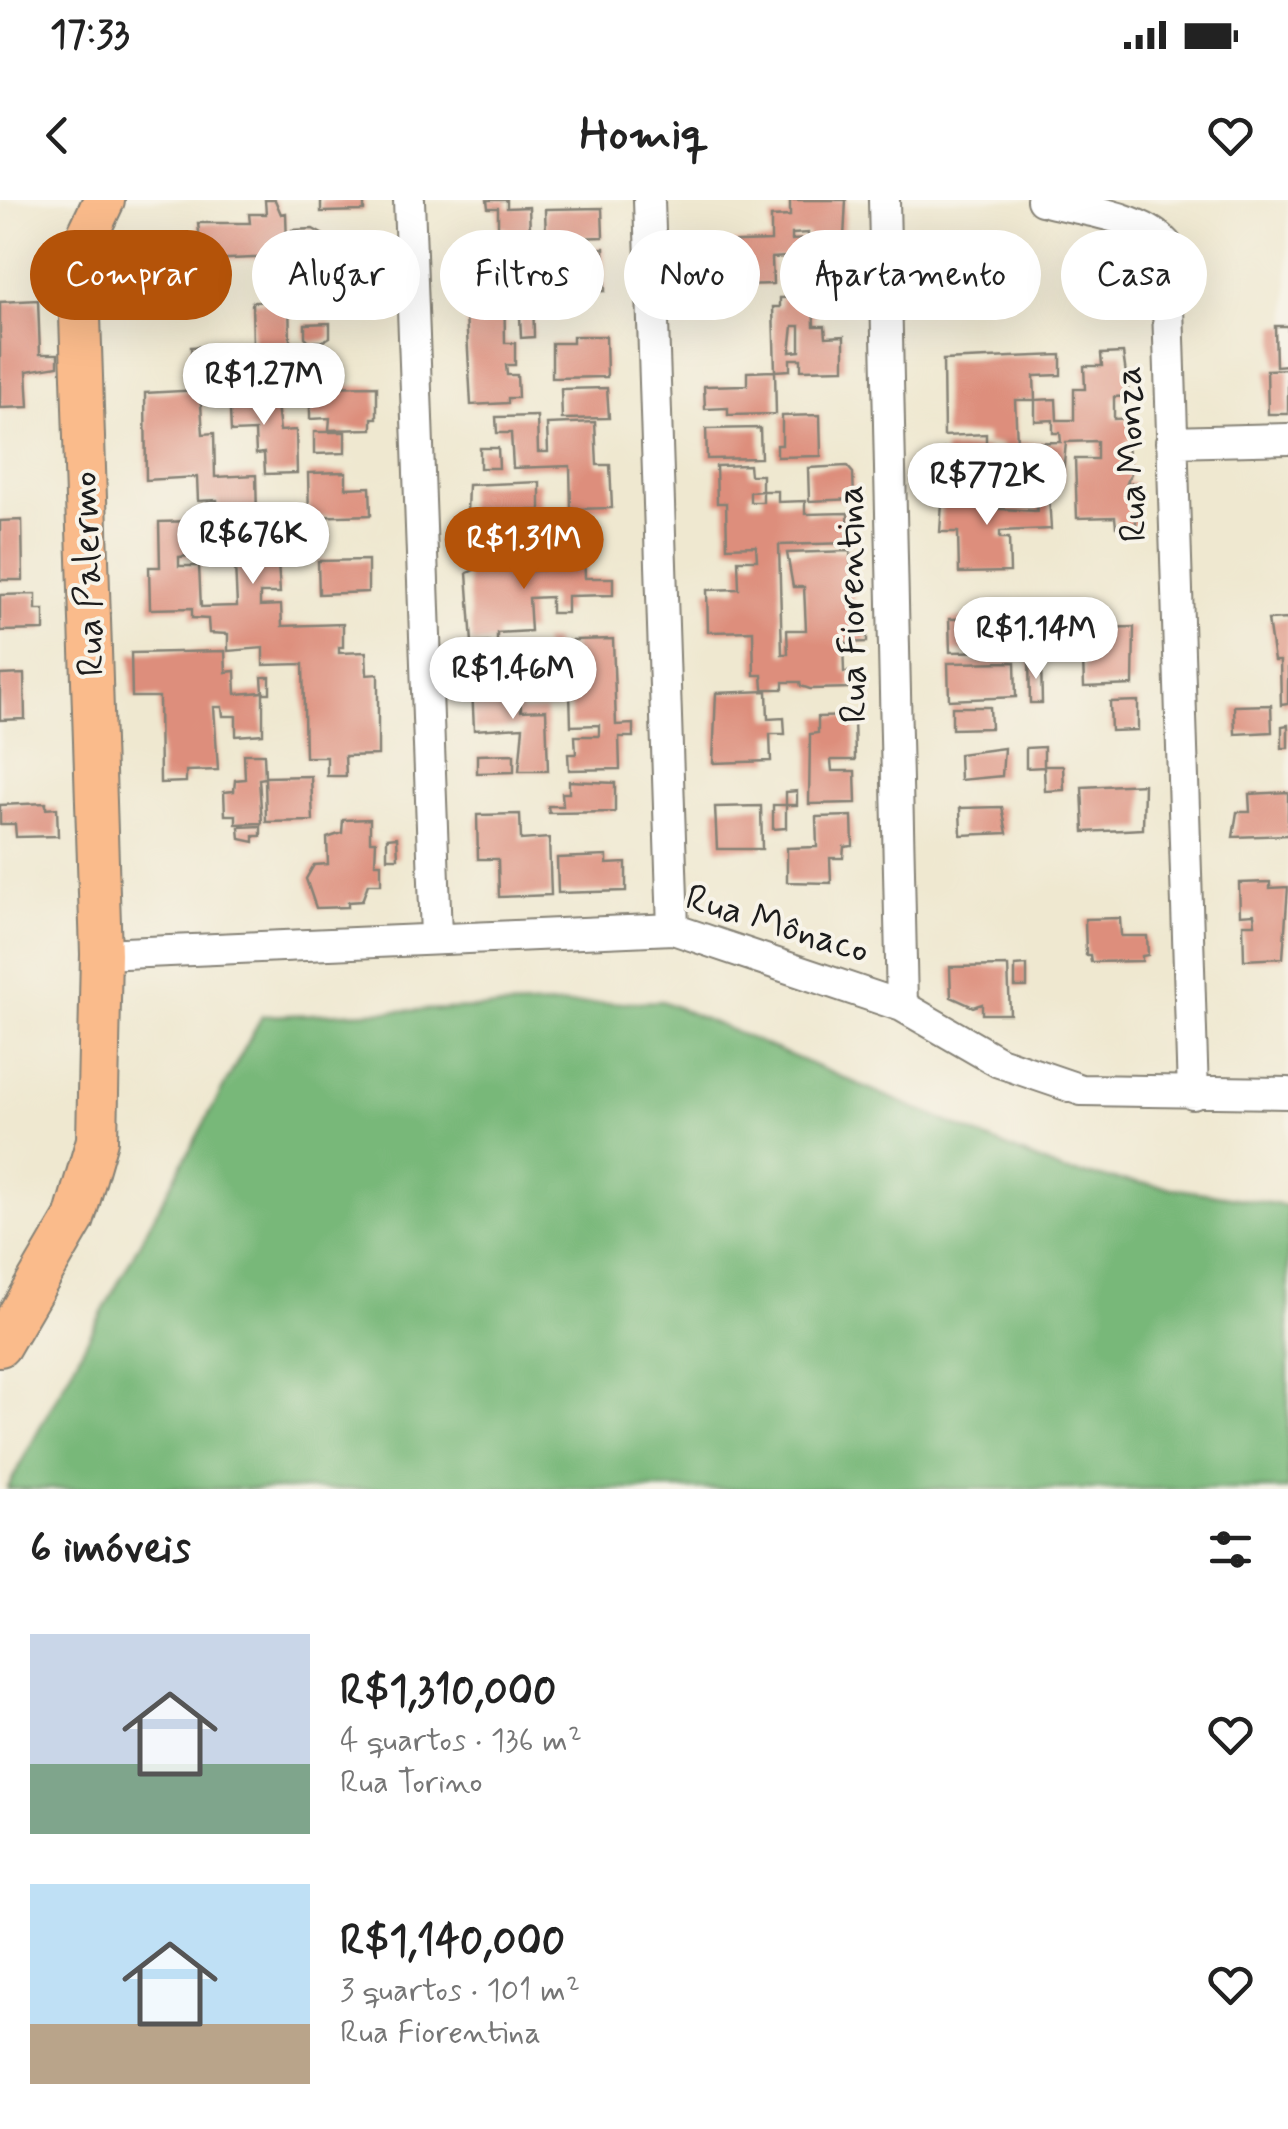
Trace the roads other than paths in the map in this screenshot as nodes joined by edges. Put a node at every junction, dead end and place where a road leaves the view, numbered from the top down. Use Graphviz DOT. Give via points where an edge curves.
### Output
graph roads {
  1 [pos="104,200"];
  2 [pos="408,200"];
  3 [pos="649,200"];
  4 [pos="884,200"];
  5 [pos="1042,200"];
  6 [pos="1288,438"];
  7 [pos="1171,442"];
  8 [pos="673,929"];
  9 [pos="436,936"];
  10 [pos="101,954"];
  11 [pos="902,1006"];
  12 [pos="1288,1093"];
  13 [pos="1193,1094"];
  14 [pos="0,1346"];
  1 -- 10 [label="main road, Rua Palermo" via="78,256"];
  2 -- 9 [label="street"];
  3 -- 8 [label="street"];
  4 -- 11 [label="street, Rua Fiorentina"];
  5 -- 7 [label="street, Rua Monza" via="1155,232 1166,244"];
  6 -- 7 [label="street"];
  7 -- 13 [label="street, Rua Monza"];
  8 -- 9 [label="street, Rua Mônaco"];
  8 -- 11 [label="street, Rua Mônaco"];
  9 -- 10 [label="street, Rua Mônaco"];
  10 -- 14 [label="main road, Rua Palermo" via="97,1140 74,1220"];
  11 -- 13 [label="street, Rua Mônaco" via="999,1062 1080,1090"];
  12 -- 13 [label="street, Rua Mônaco"];
}
